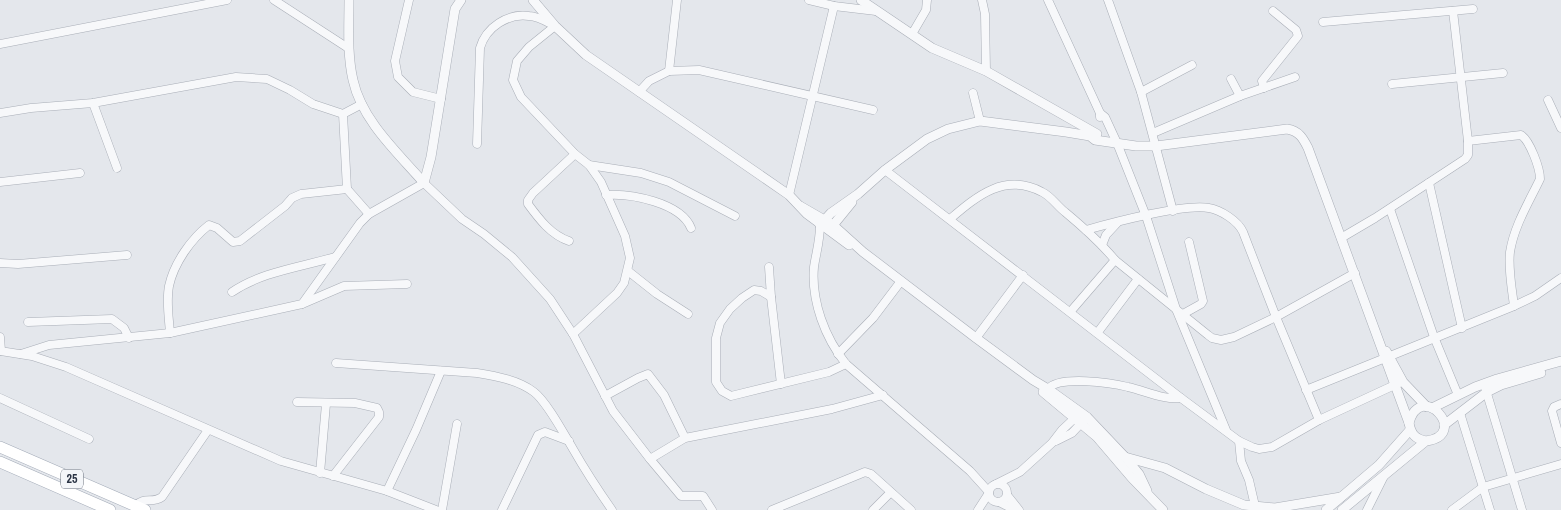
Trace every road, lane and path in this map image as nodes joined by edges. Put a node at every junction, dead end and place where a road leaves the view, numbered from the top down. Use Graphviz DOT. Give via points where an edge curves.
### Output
graph roads {
  1 [pos="227,0"];
  2 [pos="274,0"];
  3 [pos="349,0"];
  4 [pos="409,0"];
  5 [pos="461,0"];
  6 [pos="533,0"];
  7 [pos="677,0"];
  8 [pos="809,0"];
  9 [pos="861,0"];
  10 [pos="927,0"];
  11 [pos="982,0"];
  12 [pos="1048,0"];
  13 [pos="1108,0"];
  14 [pos="834,6"];
  15 [pos="1472,9"];
  16 [pos="876,11"];
  17 [pos="1273,11"];
  18 [pos="1453,12"];
  19 [pos="1323,22"];
  20 [pos="555,26"];
  21 [pos="912,34"];
  22 [pos="0,44"];
  23 [pos="348,48"];
  24 [pos="1192,64"];
  25 [pos="669,70"];
  26 [pos="986,71"];
  27 [pos="1503,73"];
  28 [pos="1294,77"];
  29 [pos="1461,77"];
  30 [pos="1231,79"];
  31 [pos="1392,84"];
  32 [pos="1264,88"];
  33 [pos="639,92"];
  34 [pos="1141,92"];
  35 [pos="973,93"];
  36 [pos="813,95"];
  37 [pos="1240,96"];
  38 [pos="441,99"];
  39 [pos="1548,100"];
  40 [pos="94,103"];
  41 [pos="362,104"];
  42 [pos="873,110"];
  43 [pos="1058,111"];
  44 [pos="0,113"];
  45 [pos="343,114"];
  46 [pos="1071,119"];
  47 [pos="980,121"];
  48 [pos="1561,128"];
  49 [pos="1069,132"];
  50 [pos="1153,133"];
  51 [pos="1094,135"];
  52 [pos="1468,141"];
  53 [pos="1115,143"];
  54 [pos="477,144"];
  55 [pos="1156,146"];
  56 [pos="575,154"];
  57 [pos="589,165"];
  58 [pos="117,168"];
  59 [pos="885,170"];
  60 [pos="80,173"];
  61 [pos="0,182"];
  62 [pos="424,183"];
  63 [pos="1429,183"];
  64 [pos="347,189"];
  65 [pos="606,195"];
  66 [pos="789,196"];
  67 [pos="1390,209"];
  68 [pos="1173,211"];
  69 [pos="369,214"];
  70 [pos="735,216"];
  71 [pos="1146,216"];
  72 [pos="950,219"];
  73 [pos="1118,222"];
  74 [pos="825,227"];
  75 [pos="691,228"];
  76 [pos="1086,230"];
  77 [pos="1341,238"];
  78 [pos="569,242"];
  79 [pos="1189,242"];
  80 [pos="1102,245"];
  81 [pos="127,256"];
  82 [pos="335,257"];
  83 [pos="1115,260"];
  84 [pos="0,263"];
  85 [pos="769,267"];
  86 [pos="628,271"];
  87 [pos="1354,273"];
  88 [pos="1023,274"];
  89 [pos="1138,278"];
  90 [pos="1561,278"];
  91 [pos="901,281"];
  92 [pos="408,284"];
  93 [pos="232,292"];
  94 [pos="771,297"];
  95 [pos="302,304"];
  96 [pos="1514,306"];
  97 [pos="1071,311"];
  98 [pos="1179,311"];
  99 [pos="688,314"];
  100 [pos="1276,317"];
  101 [pos="28,322"];
  102 [pos="1462,328"];
  103 [pos="1098,332"];
  104 [pos="170,333"];
  105 [pos="574,334"];
  106 [pos="0,337"];
  107 [pos="129,338"];
  108 [pos="976,338"];
  109 [pos="1434,338"];
  110 [pos="1,351"];
  111 [pos="21,354"];
  112 [pos="838,354"];
  113 [pos="1388,357"];
  114 [pos="1561,361"];
  115 [pos="336,363"];
  116 [pos="846,364"];
  117 [pos="1561,366"];
  118 [pos="441,371"];
  119 [pos="1033,380"];
  120 [pos="1399,383"];
  121 [pos="781,384"];
  122 [pos="1486,388"];
  123 [pos="1048,389"];
  124 [pos="1306,390"];
  125 [pos="883,395"];
  126 [pos="1458,395"];
  127 [pos="605,396"];
  128 [pos="0,398"];
  129 [pos="1181,398"];
  130 [pos="297,402"];
  131 [pos="326,404"];
  132 [pos="1561,404"];
  133 [pos="1430,407"];
  134 [pos="1460,413"];
  135 [pos="1080,418"];
  136 [pos="1320,420"];
  137 [pos="457,424"];
  138 [pos="1444,425"];
  139 [pos="1410,426"];
  140 [pos="208,430"];
  141 [pos="1227,432"];
  142 [pos="685,438"];
  143 [pos="89,439"];
  144 [pos="1239,441"];
  145 [pos="568,442"];
  146 [pos="1426,442"];
  147 [pos="1561,443"];
  148 [pos="0,447"];
  149 [pos="1125,457"];
  150 [pos="650,459"];
  151 [pos="0,462"];
  152 [pos="1561,464"];
  153 [pos="1020,472"];
  154 [pos="320,473"];
  155 [pos="1385,475"];
  156 [pos="333,476"];
  157 [pos="1512,479"];
  158 [pos="1483,487"];
  159 [pos="992,489"];
  160 [pos="387,491"];
  161 [pos="1146,491"];
  162 [pos="890,493"];
  163 [pos="1007,493"];
  164 [pos="1341,497"];
  165 [pos="998,502"];
  166 [pos="1255,506"];
  167 [pos="140,508"];
  168 [pos="110,510"];
  169 [pos="436,510"];
  170 [pos="442,510"];
  171 [pos="502,510"];
  172 [pos="612,510"];
  173 [pos="712,510"];
  174 [pos="772,510"];
  175 [pos="873,510"];
  176 [pos="911,510"];
  177 [pos="978,510"];
  178 [pos="983,510"];
  179 [pos="1015,510"];
  180 [pos="1019,510"];
  181 [pos="1163,510"];
  182 [pos="1326,510"];
  183 [pos="1343,510"];
  184 [pos="1367,510"];
  185 [pos="1452,510"];
  186 [pos="1490,510"];
  187 [pos="1522,510"];
  1 -- 22 [label="street"];
  2 -- 23 [label="street"];
  3 -- 23 [label="street"];
  4 -- 38 [label="street" via="396,61 398,77 413,92"];
  5 -- 38 [label="street" via="455,10"];
  6 -- 20 [label="street"];
  7 -- 25 [label="street"];
  8 -- 14 [label="street"];
  9 -- 16 [label="street"];
  10 -- 21 [label="street" via="926,10"];
  11 -- 26 [label="street"];
  12 -- 53 [label="street"];
  13 -- 34 [label="street"];
  14 -- 16 [label="street"];
  14 -- 36 [label="street"];
  15 -- 18 [label="street"];
  16 -- 21 [label="street"];
  17 -- 32 [label="street" via="1296,30 1298,36 1262,81"];
  18 -- 19 [label="street"];
  18 -- 29 [label="street"];
  20 -- 33 [label="street" via="586,55"];
  20 -- 54 [label="street" via="531,16 512,16 487,34 480,48"];
  20 -- 56 [label="street" via="517,61 513,80 521,97"];
  21 -- 26 [label="street" via="932,48"];
  23 -- 41 [label="street"];
  24 -- 34 [label="street"];
  25 -- 33 [label="street" via="649,81"];
  25 -- 36 [label="street" via="699,70"];
  26 -- 43 [label="street"];
  27 -- 29 [label="street"];
  28 -- 32 [label="street"];
  29 -- 31 [label="street"];
  29 -- 52 [label="street"];
  30 -- 37 [label="street"];
  32 -- 37 [label="street"];
  33 -- 66 [label="street"];
  34 -- 50 [label="street"];
  35 -- 47 [label="street"];
  36 -- 42 [label="street"];
  36 -- 66 [label="street"];
  37 -- 50 [label="street"];
  38 -- 62 [label="street" via="432,157"];
  39 -- 48 [label="street"];
  40 -- 44 [label="street"];
  40 -- 45 [label="street" via="236,77 267,80 313,104"];
  40 -- 58 [label="street"];
  41 -- 45 [label="street"];
  41 -- 62 [label="street" via="378,130"];
  43 -- 46 [label="street"];
  43 -- 49 [label="street"];
  45 -- 64 [label="street"];
  46 -- 49 [label="street" via="1073,126"];
  46 -- 51 [label="street"];
  47 -- 49 [label="street"];
  47 -- 59 [label="street" via="948,129 927,139"];
  49 -- 51 [label="street"];
  50 -- 55 [label="street"];
  51 -- 53 [label="street"];
  52 -- 63 [label="street" via="1467,157"];
  52 -- 96 [label="street" via="1520,135 1528,143 1539,171 1540,179 1511,246 1510,280"];
  53 -- 55 [label="street"];
  53 -- 71 [label="street"];
  55 -- 68 [label="street"];
  55 -- 77 [label="street" via="1294,130 1308,148"];
  56 -- 57 [label="street"];
  56 -- 78 [label="street" via="528,200 538,218 559,238"];
  57 -- 65 [label="street"];
  57 -- 70 [label="street" via="641,173 669,182"];
  59 -- 72 [label="street"];
  59 -- 74 [label="street"];
  60 -- 61 [label="street"];
  62 -- 69 [label="street"];
  62 -- 105 [label="street" via="462,219 512,257 550,298"];
  63 -- 67 [label="street"];
  63 -- 102 [label="street"];
  64 -- 69 [label="street"];
  64 -- 104 [label="street" via="292,198 240,241 232,242 209,225 175,268 169,287"];
  65 -- 75 [label="street" via="638,197 658,203 682,214"];
  65 -- 86 [label="street" via="625,236 630,258"];
  66 -- 74 [label="street"];
  67 -- 77 [label="street"];
  67 -- 109 [label="street"];
  68 -- 71 [label="street"];
  68 -- 100 [label="street" via="1209,208 1241,228"];
  69 -- 82 [label="street"];
  71 -- 73 [label="street"];
  71 -- 98 [label="street"];
  72 -- 76 [label="street" via="985,192 1018,184 1044,192"];
  72 -- 88 [label="street"];
  73 -- 76 [label="street"];
  73 -- 80 [label="street"];
  74 -- 91 [label="street"];
  74 -- 112 [label="street" via="814,266 814,284 820,315"];
  76 -- 80 [label="street"];
  77 -- 87 [label="street"];
  79 -- 98 [label="street" via="1203,301"];
  80 -- 83 [label="street"];
  81 -- 84 [label="street"];
  82 -- 93 [label="street" via="259,278"];
  82 -- 95 [label="street"];
  83 -- 89 [label="street"];
  83 -- 97 [label="street"];
  85 -- 94 [label="street"];
  86 -- 99 [label="street"];
  86 -- 105 [label="street" via="617,293"];
  87 -- 100 [label="street"];
  87 -- 113 [label="street"];
  88 -- 97 [label="street"];
  88 -- 108 [label="street"];
  89 -- 98 [label="street"];
  89 -- 103 [label="street"];
  90 -- 96 [label="street"];
  91 -- 108 [label="street"];
  91 -- 112 [label="street" via="873,318"];
  92 -- 95 [label="street" via="344,286"];
  94 -- 121 [label="street"];
  94 -- 121 [label="street" via="754,290 730,309 720,323 716,338 716,382 731,396"];
  95 -- 104 [label="street"];
  96 -- 102 [label="street"];
  97 -- 103 [label="street"];
  98 -- 100 [label="street" via="1212,338 1221,340"];
  98 -- 141 [label="street"];
  100 -- 124 [label="street"];
  101 -- 107 [label="street" via="112,319 124,328"];
  102 -- 109 [label="street"];
  103 -- 129 [label="street"];
  104 -- 107 [label="street"];
  105 -- 127 [label="street"];
  106 -- 110 [label="street"];
  107 -- 111 [label="street" via="50,345"];
  108 -- 119 [label="street"];
  109 -- 113 [label="street"];
  109 -- 126 [label="street"];
  110 -- 111 [label="street"];
  111 -- 140 [label="street" via="66,367"];
  112 -- 116 [label="street"];
  113 -- 120 [label="street"];
  113 -- 124 [label="street"];
  114 -- 122 [label="street"];
  115 -- 118 [label="street"];
  116 -- 121 [label="street" via="829,372"];
  116 -- 125 [label="street"];
  117 -- 122 [label="street"];
  118 -- 145 [label="street" via="498,376 518,383 535,393"];
  118 -- 160 [label="street"];
  119 -- 123 [label="street"];
  119 -- 135 [label="street" via="1045,393"];
  120 -- 133 [label="street"];
  120 -- 136 [label="street"];
  120 -- 139 [label="street"];
  122 -- 126 [label="street"];
  122 -- 134 [label="street"];
  122 -- 157 [label="street"];
  123 -- 129 [label="street" via="1061,382 1115,384 1166,398"];
  123 -- 135 [label="street"];
  124 -- 136 [label="street"];
  125 -- 142 [label="street" via="832,409"];
  125 -- 159 [label="street"];
  126 -- 133 [label="street"];
  127 -- 142 [label="street" via="648,374 664,395"];
  127 -- 150 [label="street"];
  128 -- 143 [label="street"];
  129 -- 141 [label="street"];
  130 -- 131 [label="street"];
  131 -- 154 [label="street"];
  131 -- 156 [label="street" via="356,403 377,408 379,412"];
  132 -- 147 [label="street" via="1552,411"];
  133 -- 138 [label="street" via="1441,414"];
  133 -- 139 [label="street" via="1415,411"];
  134 -- 138 [label="street"];
  134 -- 158 [label="street"];
  135 -- 149 [label="street"];
  135 -- 153 [label="street" via="1062,430"];
  135 -- 161 [label="street"];
  136 -- 144 [label="street" via="1267,448 1259,449"];
  137 -- 170 [label="street"];
  138 -- 146 [label="street" via="1438,437"];
  139 -- 146 [label="street" via="1416,438"];
  139 -- 164 [label="street" via="1379,465"];
  140 -- 154 [label="street" via="281,461"];
  140 -- 167 [label="street" via="162,497 144,500"];
  141 -- 144 [label="street"];
  142 -- 150 [label="street"];
  144 -- 166 [label="street" via="1241,461"];
  145 -- 171 [label="street" via="544,432 538,435"];
  145 -- 172 [label="street"];
  146 -- 155 [label="street"];
  148 -- 167 [label="main road, 25"];
  149 -- 161 [label="street" via="1139,474"];
  149 -- 166 [label="street" via="1165,468 1221,496"];
  150 -- 173 [label="street" via="681,496 703,496"];
  151 -- 168 [label="main road, 25"];
  152 -- 157 [label="street"];
  153 -- 159 [label="street"];
  153 -- 163 [label="street"];
  154 -- 156 [label="street"];
  155 -- 183 [label="street"];
  155 -- 184 [label="street"];
  156 -- 160 [label="street"];
  157 -- 158 [label="street"];
  157 -- 187 [label="street"];
  158 -- 185 [label="street"];
  158 -- 186 [label="street"];
  159 -- 163 [label="street" via="1003,486"];
  159 -- 165 [label="street" via="992,499"];
  159 -- 177 [label="street"];
  160 -- 169 [label="street"];
  161 -- 181 [label="street"];
  162 -- 174 [label="street" via="865,472"];
  162 -- 175 [label="street"];
  162 -- 176 [label="street"];
  163 -- 165 [label="street"];
  163 -- 180 [label="street"];
  164 -- 166 [label="street" via="1276,508"];
  164 -- 182 [label="street"];
  165 -- 178 [label="street"];
  165 -- 179 [label="street"];
}
